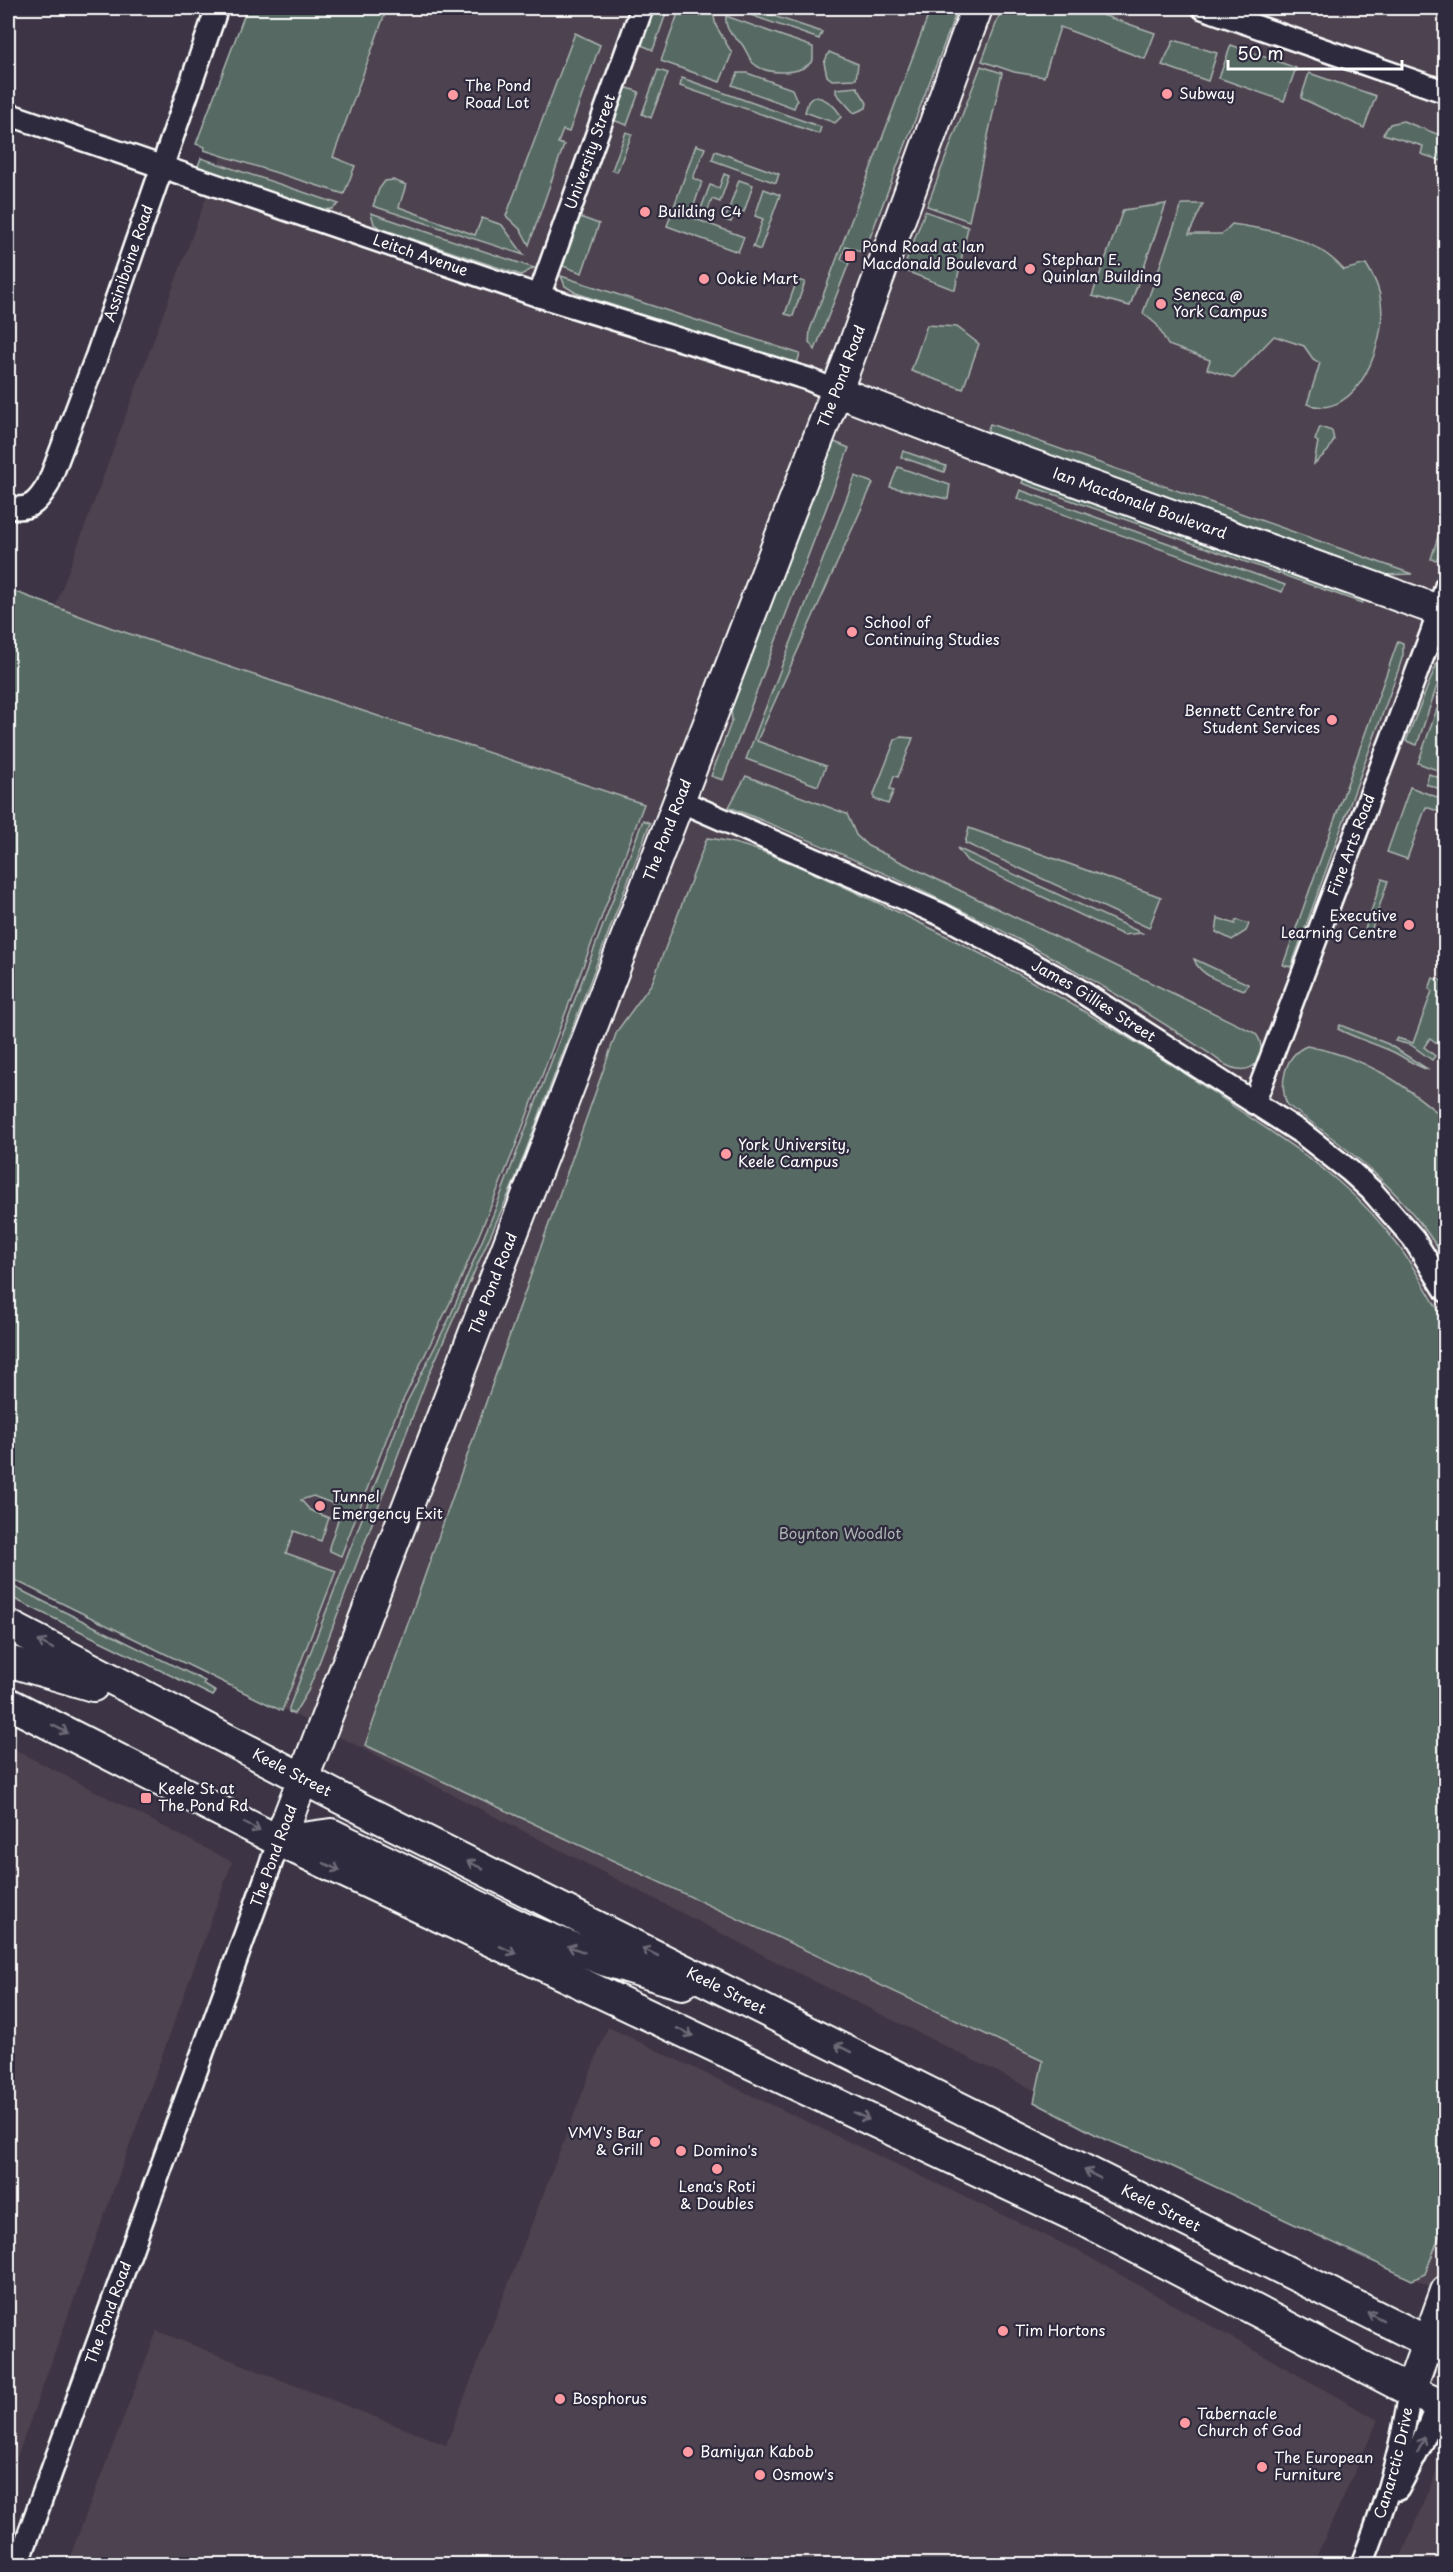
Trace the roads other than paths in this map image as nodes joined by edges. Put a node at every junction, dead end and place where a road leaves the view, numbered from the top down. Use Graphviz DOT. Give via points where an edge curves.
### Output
graph roads {
  1 [pos="217,8"];
  2 [pos="642,8"];
  3 [pos="977,8"];
  4 [pos="1203,8"];
  5 [pos="1446,92"];
  6 [pos="8,114"];
  7 [pos="162,169"];
  8 [pos="539,297"];
  9 [pos="836,391"];
  10 [pos="17,508"];
  11 [pos="1443,603"];
  12 [pos="678,800"];
  13 [pos="1254,1103"];
  14 [pos="1446,1291"];
  15 [pos="8,1625"];
  16 [pos="8,1661"];
  17 [pos="8,1702"];
  18 [pos="303,1778"];
  19 [pos="279,1841"];
  20 [pos="771,2012"];
  21 [pos="1446,2291"];
  22 [pos="1437,2347"];
  23 [pos="1410,2391"];
  24 [pos="1443,2399"];
  25 [pos="1374,2534"];
  26 [pos="18,2565"];
  27 [pos="1362,2565"];
  1 -- 7 [label="street, Assiniboine Road"];
  2 -- 8 [label="street, University Street"];
  3 -- 9 [label="main road, The Pond Road"];
  4 -- 5 [label="street"];
  6 -- 7 [label="street, Leitch Avenue"];
  7 -- 8 [label="street, Leitch Avenue"];
  7 -- 10 [label="street, Assiniboine Road" via="48,485 38,502"];
  8 -- 9 [label="street, Leitch Avenue"];
  9 -- 11 [label="main road, Ian Macdonald Boulevard" via="984,448"];
  9 -- 12 [label="main road, The Pond Road"];
  11 -- 13 [label="street, Fine Arts Road"];
  12 -- 13 [label="street, James Gillies Street" via="979,934 1071,985"];
  12 -- 18 [label="main road, The Pond Road"];
  13 -- 14 [label="street, James Gillies Street" via="1303,1134 1371,1190 1413,1238"];
  18 -- 15 [label="main road, Keele Street, one-way"];
  16 -- 18 [label="main road" via="84,1681 261,1771"];
  17 -- 19 [label="main road, one-way"];
  18 -- 19 [label="main road, The Pond Road"];
  20 -- 18 [label="main road, Keele Street, one-way"];
  20 -- 19 [label="main road, one-way" via="606,1960 523,1928 331,1834"];
  19 -- 23 [label="main road, one-way" via="1081,2219"];
  19 -- 26 [label="street, The Pond Road"];
  22 -- 20 [label="main road, Keele Street, one-way"];
  21 -- 22 [label="main road"];
  22 -- 23 [label="main road"];
  23 -- 24 [label="main road"];
  23 -- 25 [label="street, Canarctic Drive" via="1404,2436"];
  25 -- 24 [label="street, Canarctic Drive, one-way"];
  25 -- 27 [label="street, Canarctic Drive"];
}
